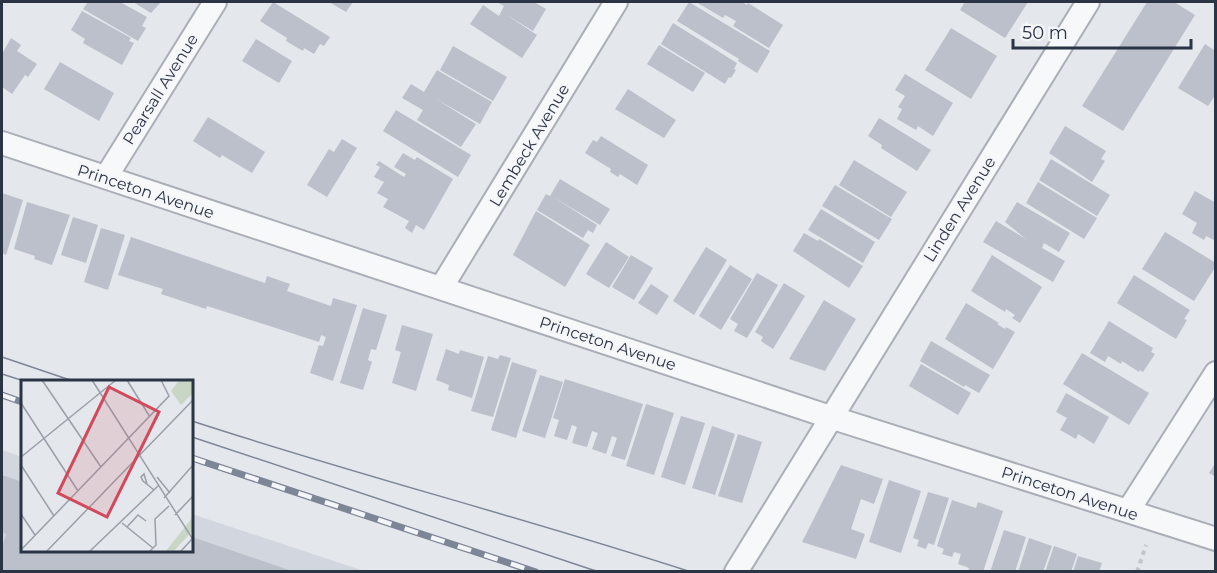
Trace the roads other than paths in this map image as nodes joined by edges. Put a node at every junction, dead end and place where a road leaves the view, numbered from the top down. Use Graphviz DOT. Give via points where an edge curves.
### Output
graph roads {
  1 [pos="215,2"];
  2 [pos="616,2"];
  3 [pos="1088,2"];
  4 [pos="2,143"];
  5 [pos="106,177"];
  6 [pos="441,288"];
  7 [pos="1215,373"];
  8 [pos="830,417"];
  9 [pos="1128,511"];
  10 [pos="1215,539"];
  11 [pos="740,564"];
  1 -- 5 [label="street, Pearsall Avenue"];
  2 -- 6 [label="street, Lembeck Avenue"];
  3 -- 8 [label="street, Linden Avenue"];
  4 -- 5 [label="street, Princeton Avenue"];
  5 -- 6 [label="street, Princeton Avenue"];
  6 -- 8 [label="street, Princeton Avenue"];
  7 -- 9 [label="street"];
  8 -- 9 [label="street, Princeton Avenue"];
  8 -- 11 [label="street, Linden Avenue"];
  9 -- 10 [label="street, Princeton Avenue"];
}
